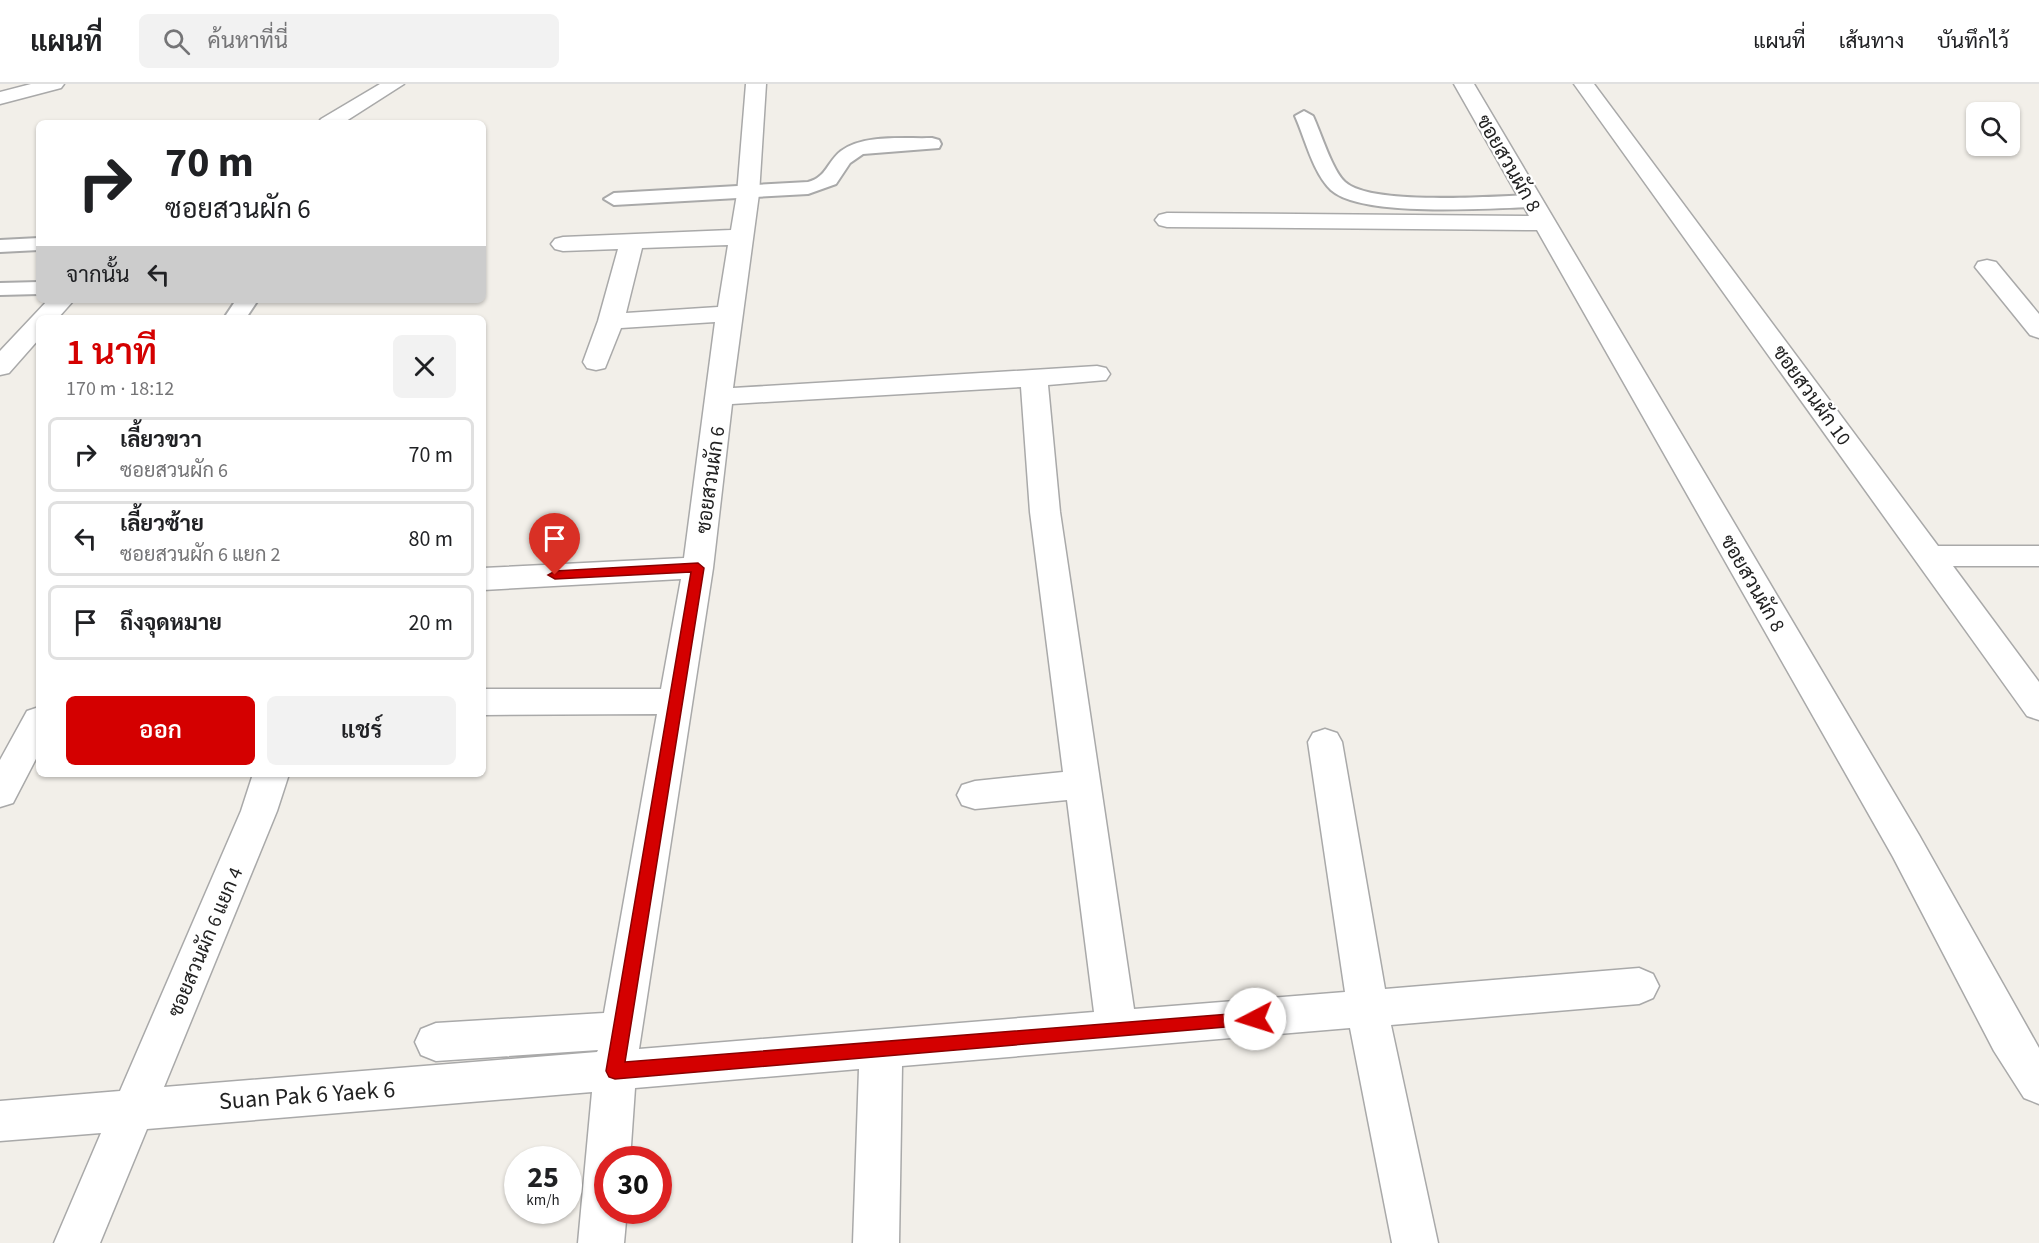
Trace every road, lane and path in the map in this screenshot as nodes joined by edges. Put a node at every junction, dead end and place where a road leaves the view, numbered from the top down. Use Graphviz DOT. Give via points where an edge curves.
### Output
graph roads {
  1 [pos="54,84"];
  2 [pos="394,84"];
  3 [pos="756,84"];
  4 [pos="1464,84"];
  5 [pos="1584,84"];
  6 [pos="0,98"];
  7 [pos="1304,116"];
  8 [pos="333,120"];
  9 [pos="932,144"];
  10 [pos="748,194"];
  11 [pos="614,200"];
  12 [pos="1538,212"];
  13 [pos="1167,220"];
  14 [pos="741,237"];
  15 [pos="632,242"];
  16 [pos="36,244"];
  17 [pos="563,244"];
  18 [pos="0,246"];
  19 [pos="1987,267"];
  20 [pos="36,288"];
  21 [pos="0,289"];
  22 [pos="59,303"];
  23 [pos="729,314"];
  24 [pos="48,315"];
  25 [pos="611,321"];
  26 [pos="36,327"];
  27 [pos="2039,330"];
  28 [pos="596,362"];
  29 [pos="0,368"];
  30 [pos="1097,374"];
  31 [pos="1034,377"];
  32 [pos="721,397"];
  33 [pos="1931,556"];
  34 [pos="2039,556"];
  35 [pos="698,568"];
  36 [pos="486,579"];
  37 [pos="676,700"];
  38 [pos="486,702"];
  39 [pos="2039,707"];
  40 [pos="36,726"];
  41 [pos="1325,742"];
  42 [pos="270,777"];
  43 [pos="1083,784"];
  44 [pos="0,793"];
  45 [pos="975,795"];
  46 [pos="1639,986"];
  47 [pos="1370,1010"];
  48 [pos="622,1030"];
  49 [pos="1117,1030"];
  50 [pos="436,1042"];
  51 [pos="881,1049"];
  52 [pos="615,1071"];
  53 [pos="2039,1083"];
  54 [pos="136,1108"];
  55 [pos="0,1121"];
  56 [pos="609,1146"];
  57 [pos="603,1224"];
  58 [pos="77,1243"];
  59 [pos="601,1243"];
  60 [pos="876,1243"];
  61 [pos="1414,1243"];
  1 -- 6 [label="street"];
  2 -- 8 [label="street"];
  3 -- 10 [label="street, ซอยสวนผัก 6"];
  4 -- 12 [label="street, ซอยสวนผัก 8"];
  5 -- 33 [label="street, ซอยสวนผัก 10"];
  7 -- 12 [label="lane" via="1338,186 1351,196"];
  9 -- 10 [label="lane" via="851,152 840,162 833,177 819,185"];
  10 -- 11 [label="lane"];
  10 -- 14 [label="street, ซอยสวนผัก 6"];
  12 -- 13 [label="street"];
  12 -- 53 [label="street, ซอยสวนผัก 8" via="1900,836 2009,1038"];
  14 -- 15 [label="street"];
  14 -- 23 [label="street, ซอยสวนผัก 6"];
  15 -- 17 [label="street"];
  15 -- 25 [label="street"];
  16 -- 18 [label="lane"];
  19 -- 27 [label="street"];
  20 -- 21 [label="lane"];
  22 -- 24 [label="street"];
  23 -- 25 [label="street"];
  23 -- 32 [label="street, ซอยสวนผัก 6"];
  25 -- 28 [label="street"];
  26 -- 29 [label="street"];
  30 -- 31 [label="street"];
  31 -- 32 [label="street"];
  31 -- 43 [label="street" via="1045,512"];
  32 -- 35 [label="street, ซอยสวนผัก 6"];
  33 -- 34 [label="street"];
  33 -- 39 [label="street, ซอยสวนผัก 10"];
  35 -- 36 [label="street"];
  35 -- 37 [label="street, ซอยสวนผัก 6"];
  37 -- 38 [label="street"];
  37 -- 48 [label="street, ซอยสวนผัก 6"];
  40 -- 44 [label="street"];
  41 -- 47 [label="street"];
  42 -- 54 [label="street, ซอยสวนผัก 6 แยก 4"];
  43 -- 45 [label="street"];
  43 -- 49 [label="street"];
  46 -- 47 [label="street, Suan Pak 6 Yaek 6"];
  47 -- 49 [label="street, Suan Pak 6 Yaek 6"];
  47 -- 61 [label="street" via="1376,1059"];
  48 -- 50 [label="street"];
  48 -- 52 [label="street, ซอยสวนผัก 6"];
  49 -- 51 [label="street, Suan Pak 6 Yaek 6"];
  51 -- 52 [label="street, Suan Pak 6 Yaek 6"];
  51 -- 60 [label="street"];
  52 -- 54 [label="street, Suan Pak 6 Yaek 6"];
  52 -- 56 [label="street, ซอยสวนผัก 6"];
  54 -- 55 [label="street, Suan Pak 6 Yaek 6"];
  54 -- 58 [label="street, ซอยสวนผัก 6 แยก 4"];
  57 -- 59 [label="street"];
}
